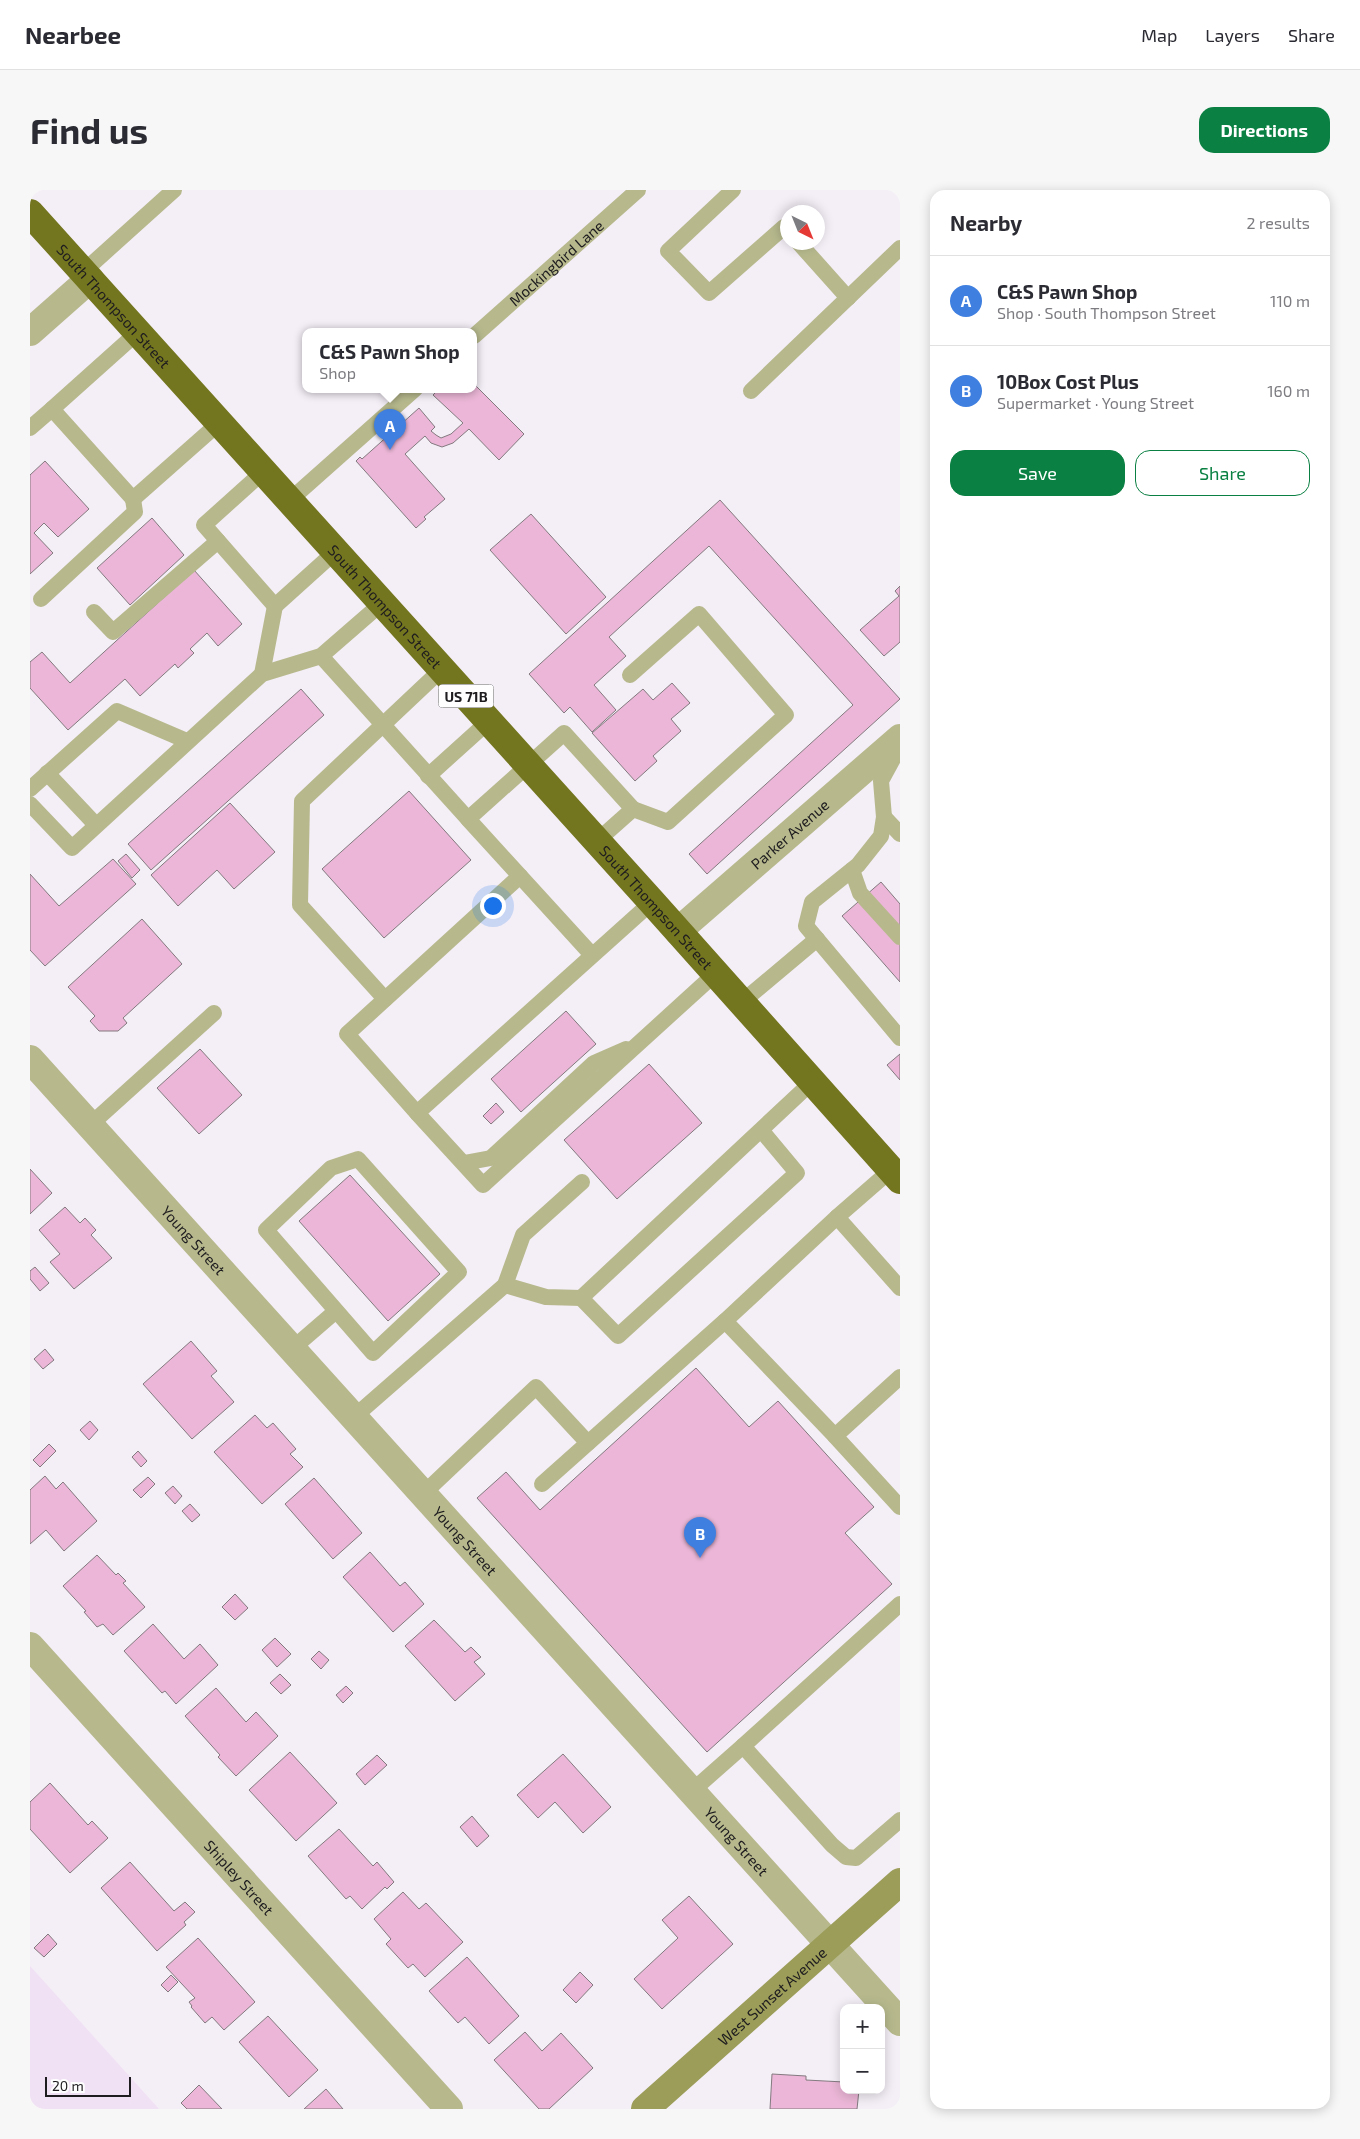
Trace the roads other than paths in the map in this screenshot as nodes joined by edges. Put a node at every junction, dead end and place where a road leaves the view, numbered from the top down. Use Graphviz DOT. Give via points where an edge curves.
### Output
graph roads {
  1 [pos="174,190"];
  2 [pos="638,190"];
  3 [pos="733,190"];
  4 [pos="30,213"];
  5 [pos="780,230"];
  6 [pos="900,248"];
  7 [pos="805,250"];
  8 [pos="87,275"];
  9 [pos="848,298"];
  10 [pos="30,332"];
  11 [pos="138,332"];
  12 [pos="477,333"];
  13 [pos="751,391"];
  14 [pos="410,393"];
  15 [pos="52,409"];
  16 [pos="219,423"];
  17 [pos="30,428"];
  18 [pos="264,472"];
  19 [pos="133,499"];
  20 [pos="290,500"];
  21 [pos="218,541"];
  22 [pos="336,551"];
  23 [pos="40,599"];
  24 [pos="382,603"];
  25 [pos="275,606"];
  26 [pos="94,612"];
  27 [pos="321,656"];
  28 [pos="442,669"];
  29 [pos="262,674"];
  30 [pos="630,675"];
  31 [pos="489,721"];
  32 [pos="382,725"];
  33 [pos="900,738"];
  34 [pos="187,741"];
  35 [pos="900,746"];
  36 [pos="528,765"];
  37 [pos="47,773"];
  38 [pos="428,776"];
  39 [pos="30,789"];
  40 [pos="30,804"];
  41 [pos="633,809"];
  42 [pos="884,817"];
  43 [pos="468,819"];
  44 [pos="96,825"];
  45 [pos="900,834"];
  46 [pos="597,841"];
  47 [pos="852,870"];
  48 [pos="520,876"];
  49 [pos="652,902"];
  50 [pos="678,931"];
  51 [pos="900,937"];
  52 [pos="817,939"];
  53 [pos="592,955"];
  54 [pos="716,973"];
  55 [pos="384,999"];
  56 [pos="742,1002"];
  57 [pos="214,1013"];
  58 [pos="900,1038"];
  59 [pos="640,1043"];
  60 [pos="30,1059"];
  61 [pos="812,1082"];
  62 [pos="417,1113"];
  63 [pos="90,1125"];
  64 [pos="762,1131"];
  65 [pos="464,1163"];
  66 [pos="896,1175"];
  67 [pos="582,1182"];
  68 [pos="837,1217"];
  69 [pos="505,1285"];
  70 [pos="900,1288"];
  71 [pos="581,1298"];
  72 [pos="336,1311"];
  73 [pos="726,1321"];
  74 [pos="292,1349"];
  75 [pos="900,1377"];
  76 [pos="354,1417"];
  77 [pos="835,1436"];
  78 [pos="588,1443"];
  79 [pos="542,1484"];
  80 [pos="423,1494"];
  81 [pos="900,1508"];
  82 [pos="900,1604"];
  83 [pos="30,1646"];
  84 [pos="743,1746"];
  85 [pos="692,1790"];
  86 [pos="900,1820"];
  87 [pos="900,1882"];
  88 [pos="831,1944"];
  89 [pos="896,2009"];
  90 [pos="449,2109"];
  91 [pos="645,2109"];
  1 -- 8 [label="lane"];
  2 -- 12 [label="lane, Mockingbird Lane"];
  3 -- 5 [label="lane" via="668,250 709,293"];
  4 -- 8 [label="highway, South Thompson Street / US 71B"];
  6 -- 9 [label="lane"];
  7 -- 9 [label="lane"];
  8 -- 10 [label="street"];
  8 -- 11 [label="highway, South Thompson Street / US 71B"];
  9 -- 13 [label="lane"];
  11 -- 15 [label="lane"];
  11 -- 16 [label="highway, South Thompson Street / US 71B"];
  14 -- 20 [label="lane"];
  15 -- 17 [label="lane"];
  15 -- 19 [label="lane"];
  16 -- 18 [label="highway, South Thompson Street / US 71B"];
  16 -- 19 [label="lane"];
  18 -- 20 [label="highway, South Thompson Street / US 71B"];
  18 -- 21 [label="lane" via="204,526"];
  19 -- 23 [label="lane" via="135,512"];
  20 -- 22 [label="highway, South Thompson Street / US 71B"];
  21 -- 25 [label="lane"];
  21 -- 26 [label="lane" via="113,632"];
  22 -- 24 [label="highway, South Thompson Street / US 71B"];
  22 -- 25 [label="lane"];
  24 -- 27 [label="lane"];
  24 -- 28 [label="highway, South Thompson Street / US 71B"];
  25 -- 29 [label="lane"];
  27 -- 29 [label="lane"];
  27 -- 32 [label="lane"];
  28 -- 31 [label="highway, South Thompson Street / US 71B"];
  28 -- 32 [label="lane"];
  29 -- 34 [label="lane"];
  30 -- 41 [label="lane" via="699,614 786,715 668,822"];
  31 -- 36 [label="highway, South Thompson Street / US 71B"];
  31 -- 38 [label="lane"];
  32 -- 38 [label="lane"];
  32 -- 55 [label="lane" via="302,801 300,905"];
  33 -- 50 [label="street, Parker Avenue"];
  34 -- 37 [label="lane" via="117,711"];
  34 -- 44 [label="lane"];
  35 -- 42 [label="lane" via="881,781"];
  36 -- 41 [label="lane" via="564,733"];
  36 -- 43 [label="lane"];
  36 -- 46 [label="highway, South Thompson Street / US 71B"];
  37 -- 39 [label="lane"];
  37 -- 44 [label="lane"];
  38 -- 43 [label="lane"];
  40 -- 44 [label="lane" via="72,848"];
  41 -- 46 [label="lane"];
  42 -- 45 [label="lane"];
  42 -- 47 [label="lane" via="881,836"];
  43 -- 48 [label="lane"];
  46 -- 49 [label="highway, South Thompson Street / US 71B"];
  47 -- 51 [label="lane" via="860,893"];
  47 -- 52 [label="lane" via="812,902 806,926"];
  48 -- 53 [label="lane"];
  48 -- 55 [label="lane"];
  49 -- 50 [label="highway, South Thompson Street / US 71B"];
  49 -- 53 [label="lane"];
  50 -- 54 [label="highway, South Thompson Street / US 71B"];
  52 -- 56 [label="lane"];
  52 -- 58 [label="lane"];
  53 -- 62 [label="lane"];
  54 -- 56 [label="highway, South Thompson Street / US 71B"];
  54 -- 59 [label="lane"];
  55 -- 62 [label="lane" via="347,1034"];
  56 -- 61 [label="highway, South Thompson Street / US 71B"];
  57 -- 63 [label="lane"];
  59 -- 65 [label="lane" via="594,1063 491,1158"];
  59 -- 65 [label="lane" via="483,1185"];
  60 -- 63 [label="street, Young Street"];
  61 -- 64 [label="lane"];
  61 -- 66 [label="highway, South Thompson Street / US 71B"];
  62 -- 65 [label="lane"];
  63 -- 74 [label="street, Young Street"];
  64 -- 71 [label="lane"];
  64 -- 71 [label="lane" via="797,1173 790,1180 618,1336"];
  66 -- 68 [label="lane"];
  67 -- 69 [label="lane" via="522,1235"];
  68 -- 70 [label="lane"];
  68 -- 73 [label="lane"];
  69 -- 71 [label="lane" via="546,1297"];
  69 -- 76 [label="lane"];
  72 -- 72 [label="lane" via="266,1230 331,1168 358,1159 459,1272 373,1352"];
  72 -- 74 [label="lane"];
  73 -- 77 [label="lane"];
  73 -- 78 [label="lane"];
  74 -- 76 [label="street, Young Street"];
  75 -- 77 [label="lane"];
  76 -- 80 [label="street, Young Street"];
  77 -- 81 [label="lane"];
  78 -- 79 [label="lane"];
  78 -- 80 [label="lane" via="536,1387"];
  80 -- 85 [label="street, Young Street"];
  82 -- 84 [label="lane"];
  83 -- 90 [label="street, Shipley Street"];
  84 -- 85 [label="lane"];
  84 -- 86 [label="lane" via="846,1857 856,1858"];
  85 -- 88 [label="street, Young Street"];
  87 -- 88 [label="street, West Sunset Avenue"];
  88 -- 89 [label="street, Young Street"];
  88 -- 91 [label="street, West Sunset Avenue"];
}
